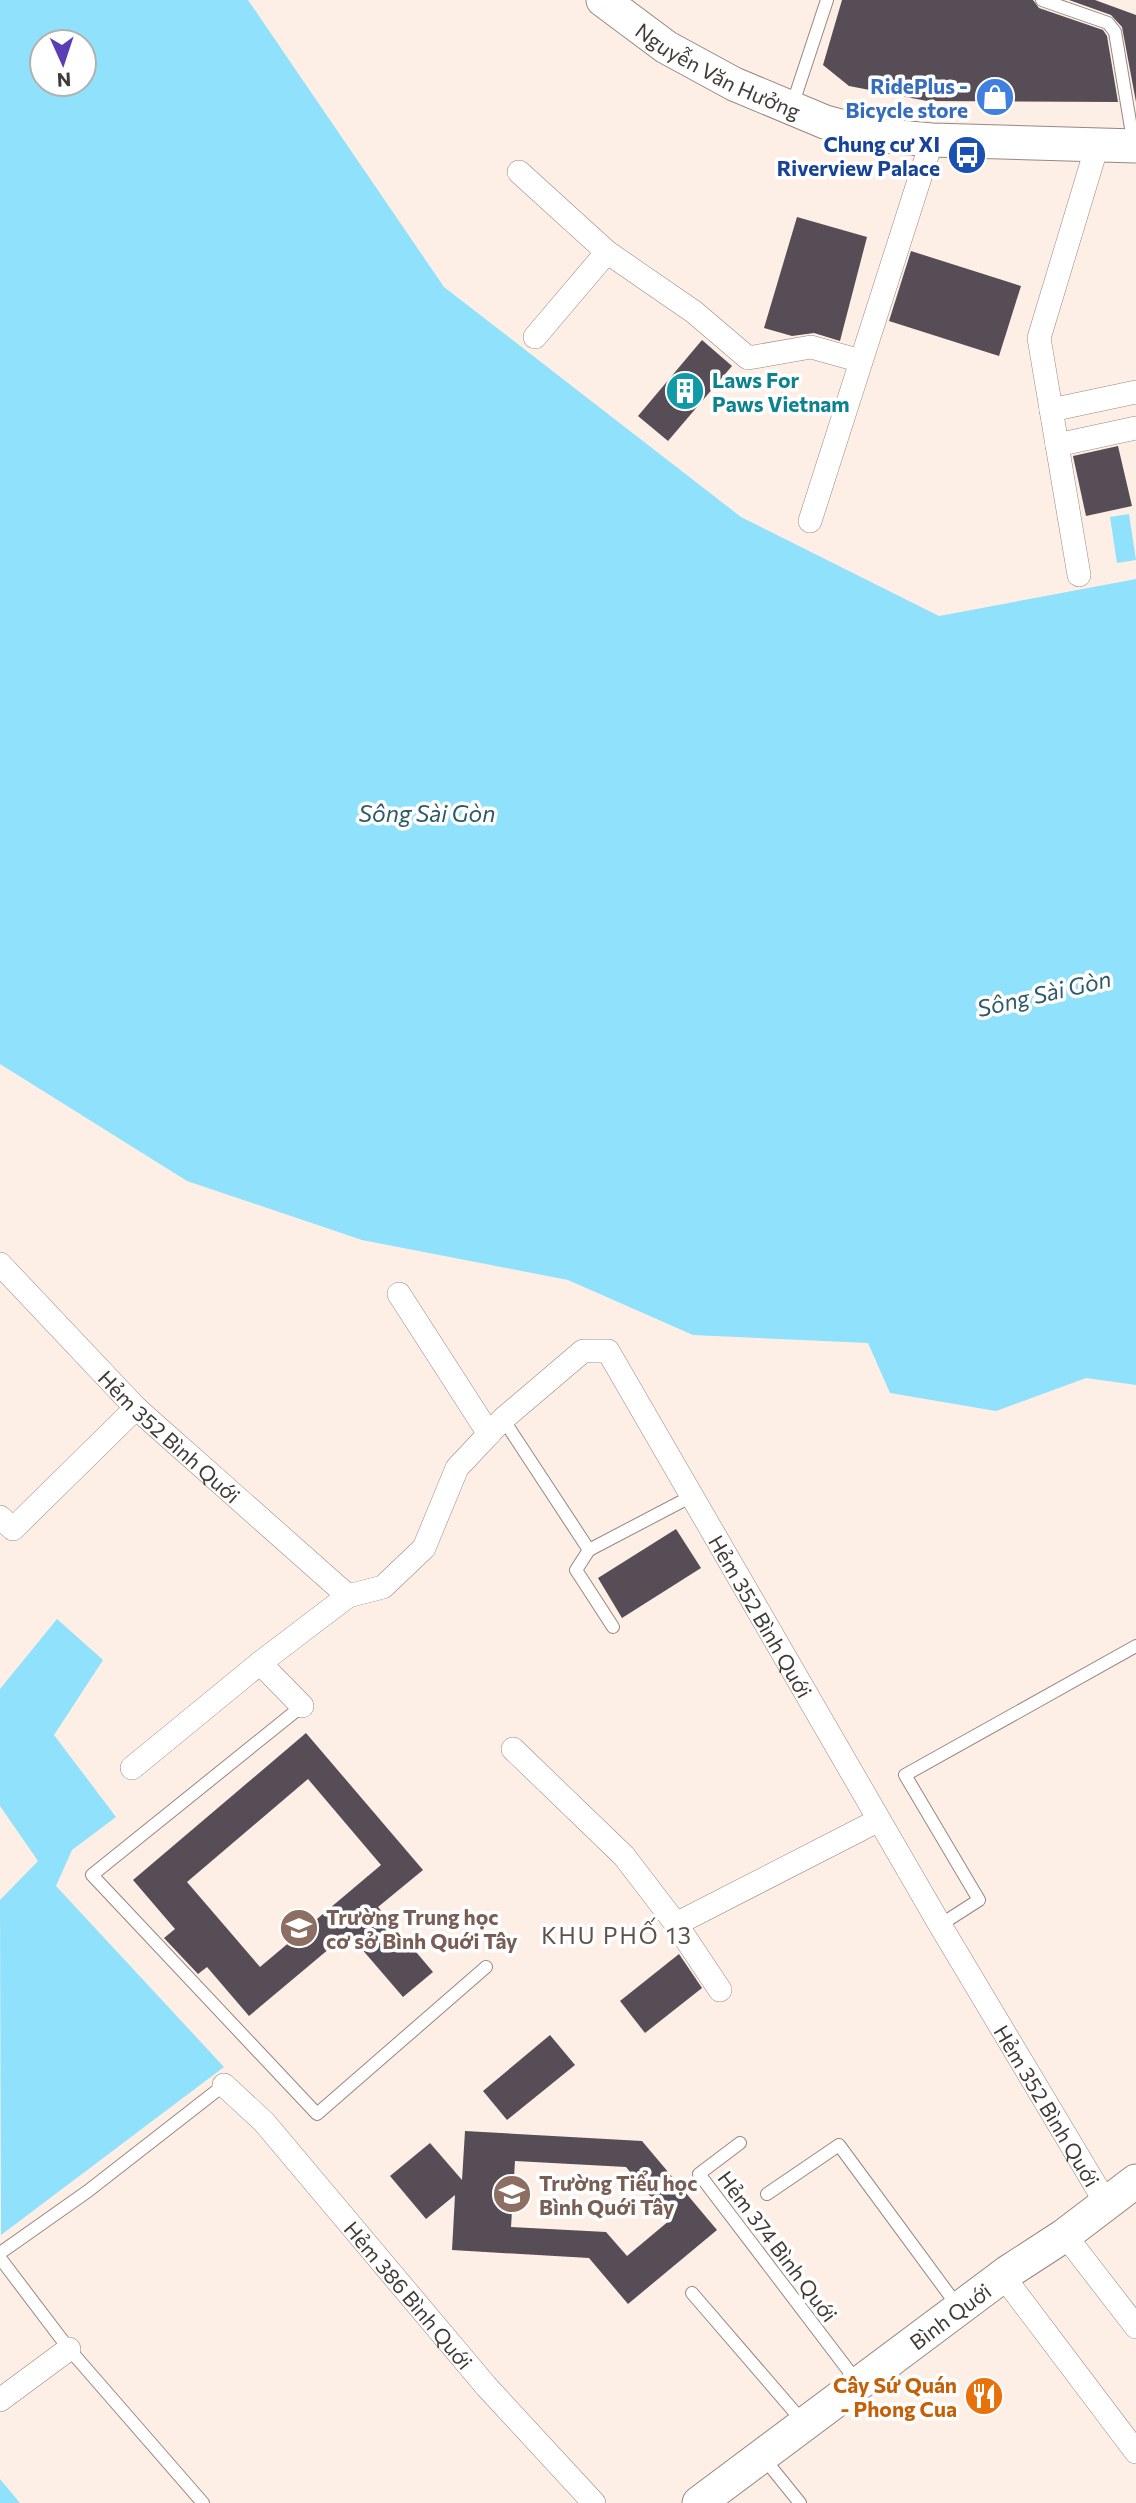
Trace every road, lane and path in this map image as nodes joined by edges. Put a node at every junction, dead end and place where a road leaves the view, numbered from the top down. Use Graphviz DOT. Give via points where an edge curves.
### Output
graph roads {
  1 [pos="603,0"];
  2 [pos="827,0"];
  3 [pos="1042,0"];
  4 [pos="791,109"];
  5 [pos="932,140"];
  6 [pos="1097,146"];
  7 [pos="1135,146"];
  8 [pos="519,172"];
  9 [pos="607,251"];
  10 [pos="535,337"];
  11 [pos="861,361"];
  12 [pos="1136,392"];
  13 [pos="1051,410"];
  14 [pos="1136,428"];
  15 [pos="1057,445"];
  16 [pos="810,521"];
  17 [pos="1079,575"];
  18 [pos="0,1264"];
  19 [pos="398,1294"];
  20 [pos="136,1408"];
  21 [pos="496,1426"];
  22 [pos="692,1496"];
  23 [pos="0,1517"];
  24 [pos="589,1550"];
  25 [pos="348,1596"];
  26 [pos="613,1627"];
  27 [pos="1136,1646"];
  28 [pos="260,1663"];
  29 [pos="302,1706"];
  30 [pos="513,1749"];
  31 [pos="132,1768"];
  32 [pos="879,1820"];
  33 [pos="676,1924"];
  34 [pos="940,1925"];
  35 [pos="486,1967"];
  36 [pos="720,1990"];
  37 [pos="224,2085"];
  38 [pos="740,2143"];
  39 [pos="1136,2180"];
  40 [pos="767,2194"];
  41 [pos="1106,2203"];
  42 [pos="1065,2235"];
  43 [pos="0,2255"];
  44 [pos="1003,2276"];
  45 [pos="692,2293"];
  46 [pos="959,2308"];
  47 [pos="1136,2327"];
  48 [pos="69,2348"];
  49 [pos="858,2383"];
  50 [pos="0,2400"];
  51 [pos="804,2423"];
  52 [pos="1136,2452"];
  53 [pos="761,2455"];
  54 [pos="203,2503"];
  55 [pos="594,2503"];
  56 [pos="699,2503"];
  57 [pos="800,2503"];
  1 -- 4 [label="main road, Nguyễn Văn Hưởng" via="666,47"];
  2 -- 4 [label="lane"];
  3 -- 7 [label="lane" via="1108,23 1115,32"];
  4 -- 5 [label="main road, Nguyễn Văn Hưởng" via="874,135"];
  5 -- 6 [label="main road, Nguyễn Văn Hưởng"];
  5 -- 11 [label="street"];
  6 -- 7 [label="main road, Nguyễn Văn Hưởng"];
  6 -- 13 [label="street" via="1039,338"];
  8 -- 9 [label="street"];
  9 -- 10 [label="street"];
  9 -- 11 [label="street" via="694,312 748,358 811,346"];
  11 -- 16 [label="street"];
  12 -- 13 [label="street"];
  13 -- 15 [label="street"];
  14 -- 15 [label="street"];
  15 -- 17 [label="street"];
  18 -- 20 [label="street, Hẻm 352 Bình Quới"];
  19 -- 21 [label="street"];
  20 -- 23 [label="street" via="13,1529"];
  20 -- 25 [label="street, Hẻm 352 Bình Quới"];
  21 -- 22 [label="street, Hẻm 352 Bình Quới" via="583,1352 608,1351"];
  21 -- 24 [label="lane"];
  21 -- 25 [label="street, Hẻm 352 Bình Quới" via="457,1468 424,1548 383,1587"];
  22 -- 24 [label="lane"];
  22 -- 32 [label="street, Hẻm 352 Bình Quới"];
  24 -- 26 [label="lane" via="576,1570"];
  25 -- 28 [label="street, Hẻm 352 Bình Quới"];
  27 -- 34 [label="lane" via="905,1775 979,1900"];
  28 -- 29 [label="street"];
  28 -- 31 [label="street, Hẻm 352 Bình Quới"];
  29 -- 35 [label="lane" via="92,1875 317,2114"];
  30 -- 33 [label="street" via="624,1856"];
  32 -- 33 [label="street"];
  32 -- 34 [label="street, Hẻm 352 Bình Quới"];
  33 -- 36 [label="street"];
  34 -- 41 [label="street, Hẻm 352 Bình Quới"];
  37 -- 43 [label="lane"];
  37 -- 55 [label="street, Hẻm 386 Bình Quới" via="264,2122 486,2386"];
  38 -- 49 [label="lane, Hẻm 374 Bình Quới" via="699,2174"];
  39 -- 41 [label="main road, Bình Quới"];
  40 -- 46 [label="lane" via="838,2145"];
  41 -- 42 [label="main road, Bình Quới"];
  42 -- 44 [label="main road, Bình Quới"];
  42 -- 47 [label="street"];
  43 -- 48 [label="lane"];
  44 -- 46 [label="main road, Bình Quới"];
  44 -- 52 [label="street"];
  45 -- 51 [label="lane"];
  46 -- 49 [label="main road, Bình Quới"];
  48 -- 50 [label="street"];
  48 -- 54 [label="lane"];
  49 -- 51 [label="main road, Bình Quới"];
  51 -- 53 [label="main road, Bình Quới"];
  53 -- 56 [label="main road, Bình Quới"];
  53 -- 57 [label="lane"];
}
